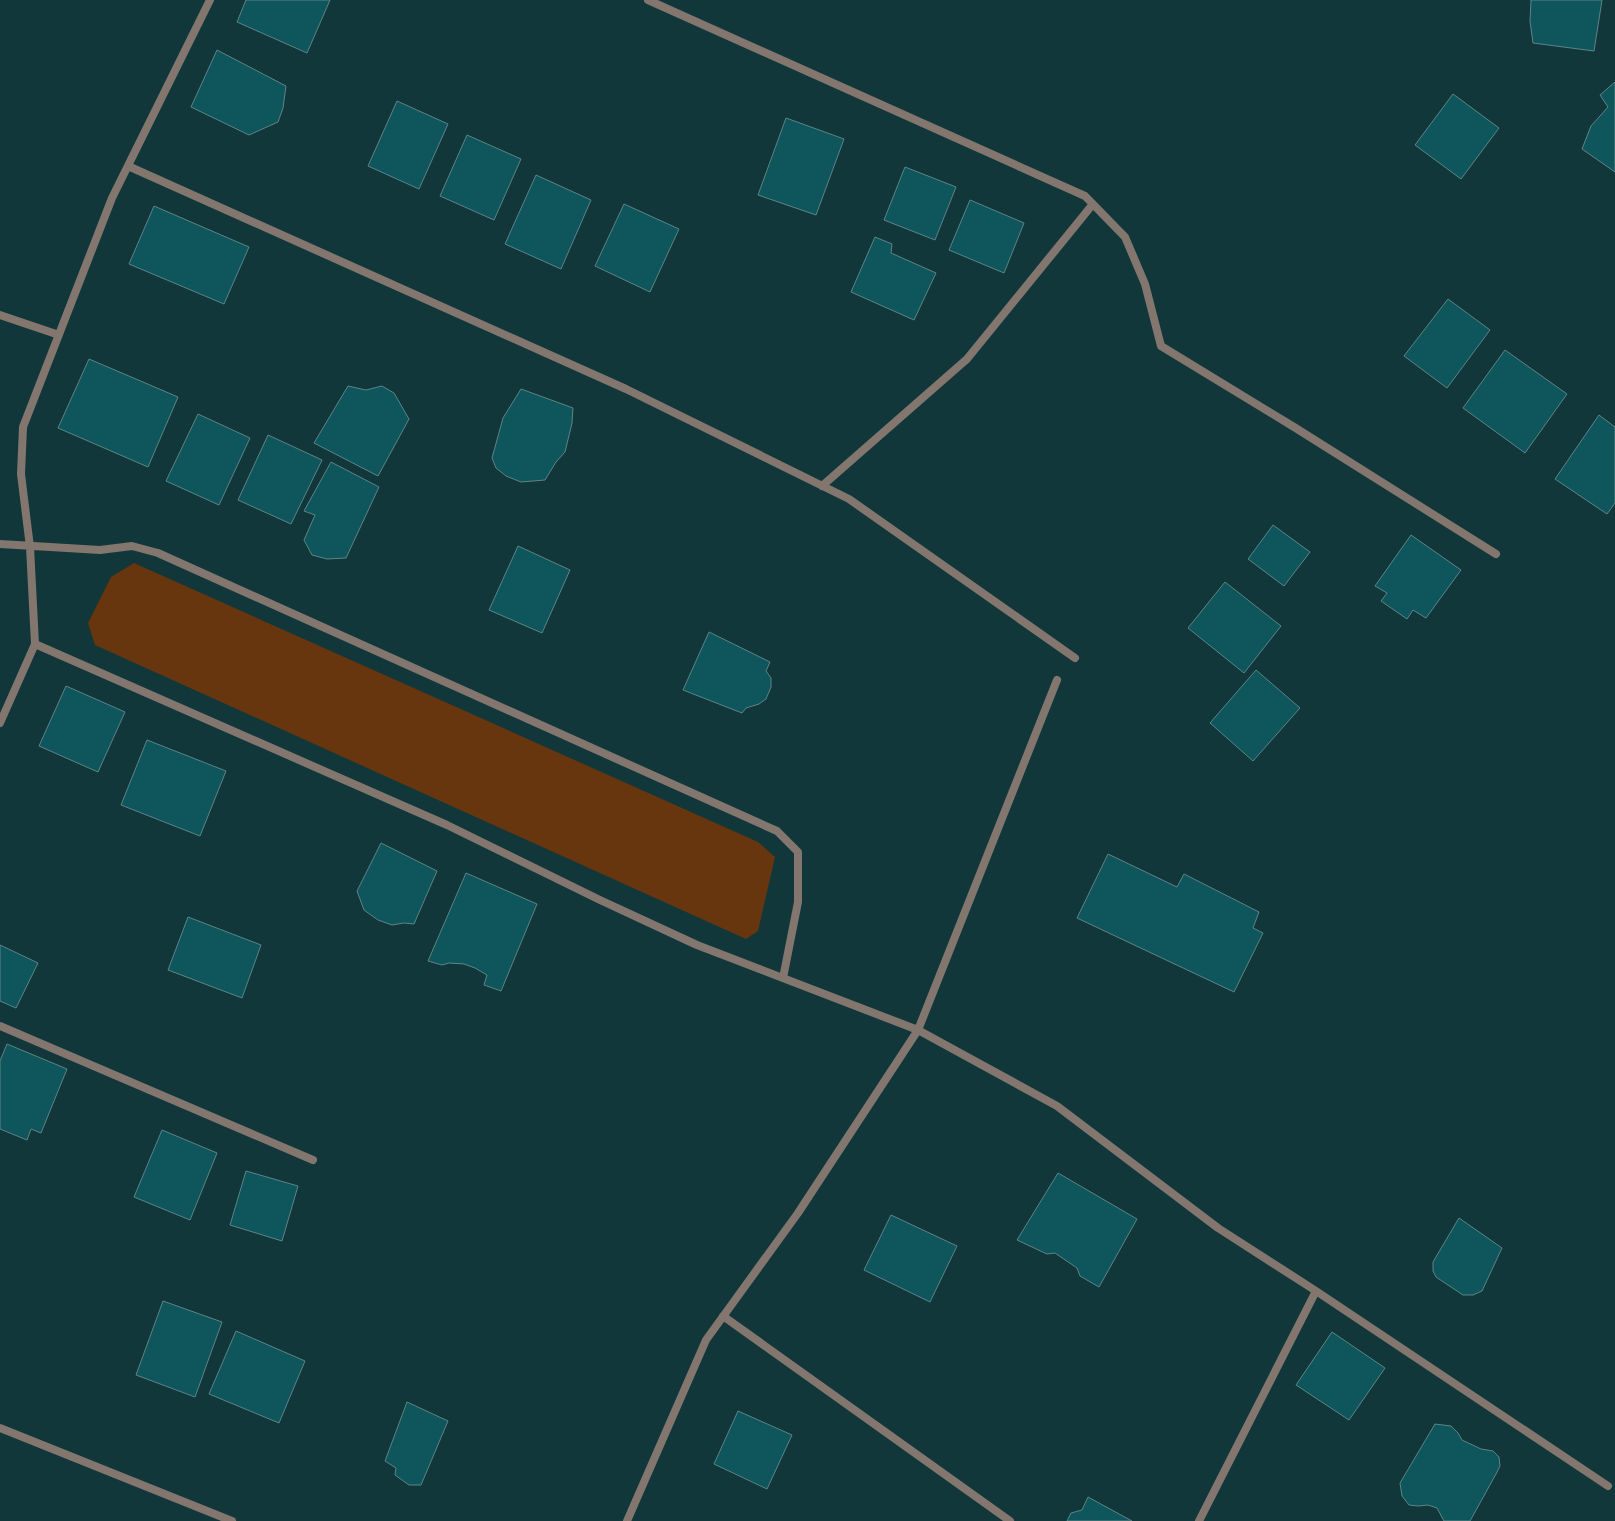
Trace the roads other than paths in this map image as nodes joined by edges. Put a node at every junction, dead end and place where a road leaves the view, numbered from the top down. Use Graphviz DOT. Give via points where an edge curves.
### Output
graph roads {
  1 [pos="210,0"];
  2 [pos="648,0"];
  3 [pos="128,166"];
  4 [pos="1093,204"];
  5 [pos="0,315"];
  6 [pos="59,336"];
  7 [pos="822,486"];
  8 [pos="0,544"];
  9 [pos="30,547"];
  10 [pos="1496,554"];
  11 [pos="36,644"];
  12 [pos="1076,658"];
  13 [pos="1057,680"];
  14 [pos="0,723"];
  15 [pos="783,978"];
  16 [pos="0,1026"];
  17 [pos="918,1030"];
  18 [pos="314,1160"];
  19 [pos="1316,1291"];
  20 [pos="723,1316"];
  21 [pos="0,1428"];
  22 [pos="1608,1486"];
  23 [pos="232,1521"];
  24 [pos="627,1521"];
  25 [pos="1010,1521"];
  26 [pos="1199,1521"];
  1 -- 3 [label="street"];
  2 -- 4 [label="street" via="1085,196"];
  3 -- 6 [label="street" via="112,198"];
  3 -- 7 [label="street" via="626,389"];
  4 -- 7 [label="street" via="967,359"];
  4 -- 10 [label="street" via="1124,237 1145,284 1161,346"];
  5 -- 6 [label="street"];
  6 -- 9 [label="street" via="23,427 21,474"];
  7 -- 12 [label="street" via="848,499"];
  8 -- 9 [label="street"];
  9 -- 11 [label="street"];
  9 -- 15 [label="street" via="100,550 132,546 158,553 777,831 798,852 798,902"];
  11 -- 14 [label="street"];
  11 -- 15 [label="street" via="447,825 697,945"];
  13 -- 17 [label="street"];
  15 -- 17 [label="street"];
  16 -- 18 [label="street"];
  17 -- 19 [label="street" via="1057,1106 1218,1228"];
  17 -- 20 [label="street" via="798,1213"];
  19 -- 22 [label="street"];
  19 -- 26 [label="street"];
  20 -- 24 [label="street" via="706,1340"];
  20 -- 25 [label="street"];
  21 -- 23 [label="street"];
}
